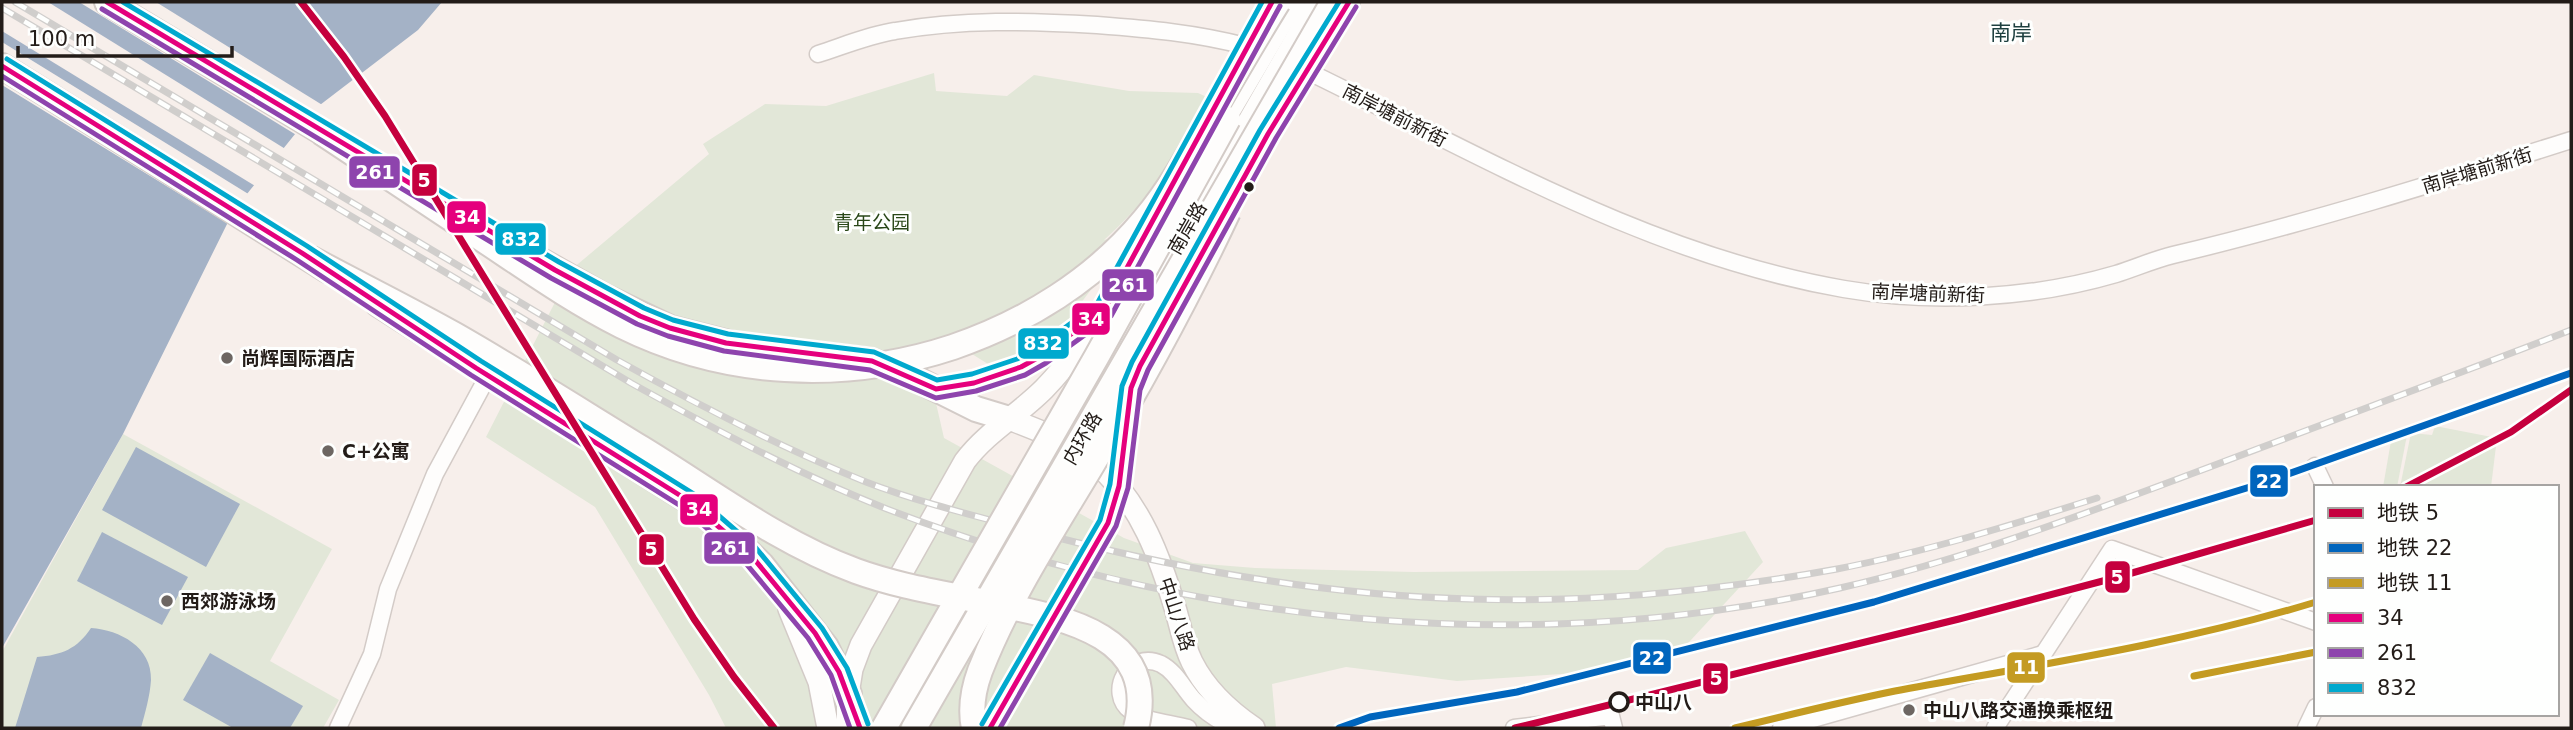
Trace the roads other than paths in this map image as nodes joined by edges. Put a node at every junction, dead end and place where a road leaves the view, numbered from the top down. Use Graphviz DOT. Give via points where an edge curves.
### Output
graph roads {
  1 [pos="107,2"];
  2 [pos="1272,2"];
  3 [pos="1278,2"];
  4 [pos="1294,2"];
  5 [pos="1317,2"];
  6 [pos="1332,2"];
  7 [pos="1349,2"];
  8 [pos="1245,46"];
  9 [pos="818,54"];
  10 [pos="2,66"];
  11 [pos="1307,71"];
  12 [pos="1271,93"];
  13 [pos="321,132"];
  14 [pos="1268,134"];
  15 [pos="2571,140"];
  16 [pos="1226,159"];
  17 [pos="310,258"];
  18 [pos="1104,310"];
  19 [pos="1067,362"];
  20 [pos="483,386"];
  21 [pos="936,389"];
  22 [pos="1098,390"];
  23 [pos="1009,419"];
  24 [pos="1098,466"];
  25 [pos="2315,466"];
  26 [pos="2324,485"];
  27 [pos="1119,486"];
  28 [pos="778,585"];
  29 [pos="2314,621"];
  30 [pos="2043,654"];
  31 [pos="849,694"];
  32 [pos="2314,711"];
  33 [pos="338,728"];
  34 [pos="838,728"];
  35 [pos="860,728"];
  36 [pos="884,728"];
  37 [pos="914,728"];
  38 [pos="974,728"];
  39 [pos="990,728"];
  40 [pos="1136,728"];
  41 [pos="1188,728"];
  42 [pos="1234,728"];
  43 [pos="1254,728"];
  44 [pos="1514,728"];
  45 [pos="1614,728"];
  46 [pos="1781,728"];
  47 [pos="1995,728"];
  48 [pos="2306,728"];
  1 -- 13 [label="highway"];
  2 -- 8 [label="main road"];
  3 -- 13 [label="highway, bridge" via="1171,183 1126,239 1059,296 1023,319 985,336 900,362 789,371 703,357 644,336 545,281"];
  4 -- 18 [label="main road, 南岸路" via="1182,195"];
  4 -- 36 [label="highway, 内环路, bridge"];
  5 -- 12 [label="main road, 南岸路"];
  6 -- 12 [label="highway, 内环路, bridge"];
  7 -- 11 [label="main road"];
  8 -- 9 [label="street" via="1147,29 1044,22 961,23 892,31"];
  8 -- 18 [label="main road"];
  10 -- 17 [label="highway"];
  11 -- 12 [label="main road"];
  11 -- 14 [label="main road"];
  11 -- 15 [label="street, 南岸塘前新街" via="1470,154 1668,240 1755,269 1882,294 1988,296 2107,276 2144,262 2365,205"];
  12 -- 16 [label="main road, 南岸路"];
  12 -- 37 [label="highway, 内环路, bridge"];
  12 -- 38 [label="highway, bridge" via="1196,280 994,639 973,694"];
  13 -- 21 [label="highway, bridge" via="640,316 726,343 872,361"];
  14 -- 16 [label="main road"];
  14 -- 27 [label="main road" via="1140,366 1127,409"];
  16 -- 22 [label="main road, 南岸路"];
  17 -- 28 [label="highway, bridge" via="689,502 737,541"];
  17 -- 40 [label="highway, bridge" via="454,335 817,555 881,579 1061,618 1097,634 1123,655 1134,676 1140,713"];
  18 -- 19 [label="main road, 南岸路"];
  18 -- 21 [label="main road" via="1021,367"];
  19 -- 22 [label="street" via="1077,381"];
  19 -- 23 [label="main road, 南岸路"];
  20 -- 33 [label="street" via="435,474 388,589 372,654"];
  21 -- 23 [label="highway"];
  22 -- 24 [label="main road, 南岸路" via="1094,430"];
  23 -- 24 [label="main road, 中山八路" via="1081,452"];
  23 -- 31 [label="main road, 南岸路" via="986,436 965,461 861,645"];
  24 -- 27 [label="main road, 中山八路"];
  25 -- 26 [label="street"];
  27 -- 39 [label="main road" via="1098,543"];
  27 -- 43 [label="main road, 中山八路" via="1144,524 1159,560 1193,664 1221,701"];
  28 -- 31 [label="highway" via="825,647"];
  28 -- 34 [label="main road"];
  29 -- 30 [label="street" via="2112,549"];
  30 -- 46 [label="street"];
  30 -- 47 [label="street"];
  31 -- 34 [label="highway"];
  31 -- 35 [label="main road"];
  32 -- 48 [label="street"];
  41 -- 42 [label="street" via="1143,717 1126,706 1121,687 1131,666 1148,661 1171,670 1214,718"];
  44 -- 45 [label="street" via="1611,716"];
}
